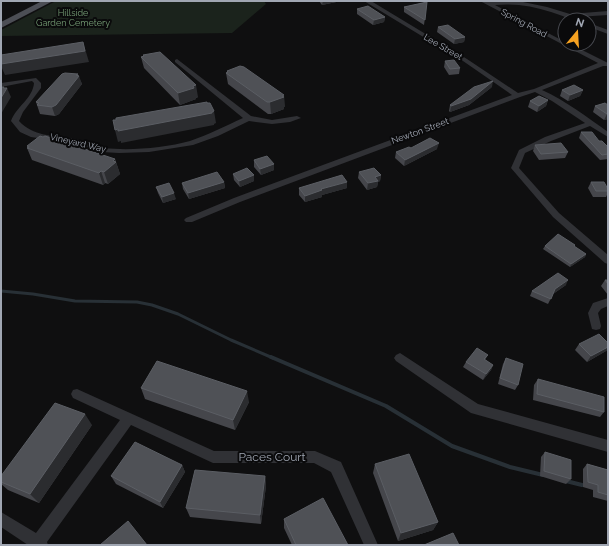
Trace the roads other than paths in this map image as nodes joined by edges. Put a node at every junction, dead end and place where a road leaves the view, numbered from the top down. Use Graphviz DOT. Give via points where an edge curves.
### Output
graph roads {
  1 [pos="36,1"];
  2 [pos="49,1"];
  3 [pos="367,1"];
  4 [pos="485,2"];
  5 [pos="557,12"];
  6 [pos="608,13"];
  7 [pos="597,14"];
  8 [pos="1,18"];
  9 [pos="1,25"];
  10 [pos="597,28"];
  11 [pos="608,32"];
  12 [pos="177,61"];
  13 [pos="605,65"];
  14 [pos="1,85"];
  15 [pos="536,90"];
  16 [pos="517,95"];
  17 [pos="248,118"];
  18 [pos="297,118"];
  19 [pos="592,123"];
  20 [pos="608,135"];
  21 [pos="189,220"];
  22 [pos="608,260"];
  23 [pos="608,302"];
  24 [pos="596,326"];
  25 [pos="400,358"];
  26 [pos="77,394"];
  27 [pos="129,418"];
  28 [pos="608,446"];
  29 [pos="1,519"];
  30 [pos="39,544"];
  31 [pos="371,545"];
  1 -- 8 [label="main road"];
  2 -- 9 [label="main road"];
  3 -- 16 [label="street, Lee Street" via="465,60"];
  4 -- 5 [label="street" via="527,4"];
  4 -- 13 [label="street, Spring Road"];
  6 -- 7 [label="street"];
  10 -- 11 [label="street"];
  12 -- 17 [label="street"];
  13 -- 15 [label="street, Newton Street"];
  14 -- 17 [label="street, Vineyard Way" via="34,79 38,84 39,88 16,114 15,121 23,130 34,135 80,142 102,150 149,150 190,142 215,134"];
  15 -- 16 [label="street, Newton Street"];
  15 -- 19 [label="street"];
  16 -- 21 [label="street, Newton Street"];
  17 -- 18 [label="street" via="269,123"];
  19 -- 20 [label="street"];
  19 -- 22 [label="street" via="548,139 522,152 516,168 556,215"];
  23 -- 24 [label="street" via="597,306 593,313"];
  25 -- 28 [label="street" via="475,409"];
  26 -- 27 [label="street, Paces Court"];
  27 -- 30 [label="street"];
  27 -- 31 [label="street, Paces Court" via="213,457 315,457 336,468"];
  29 -- 30 [label="street"];
}
